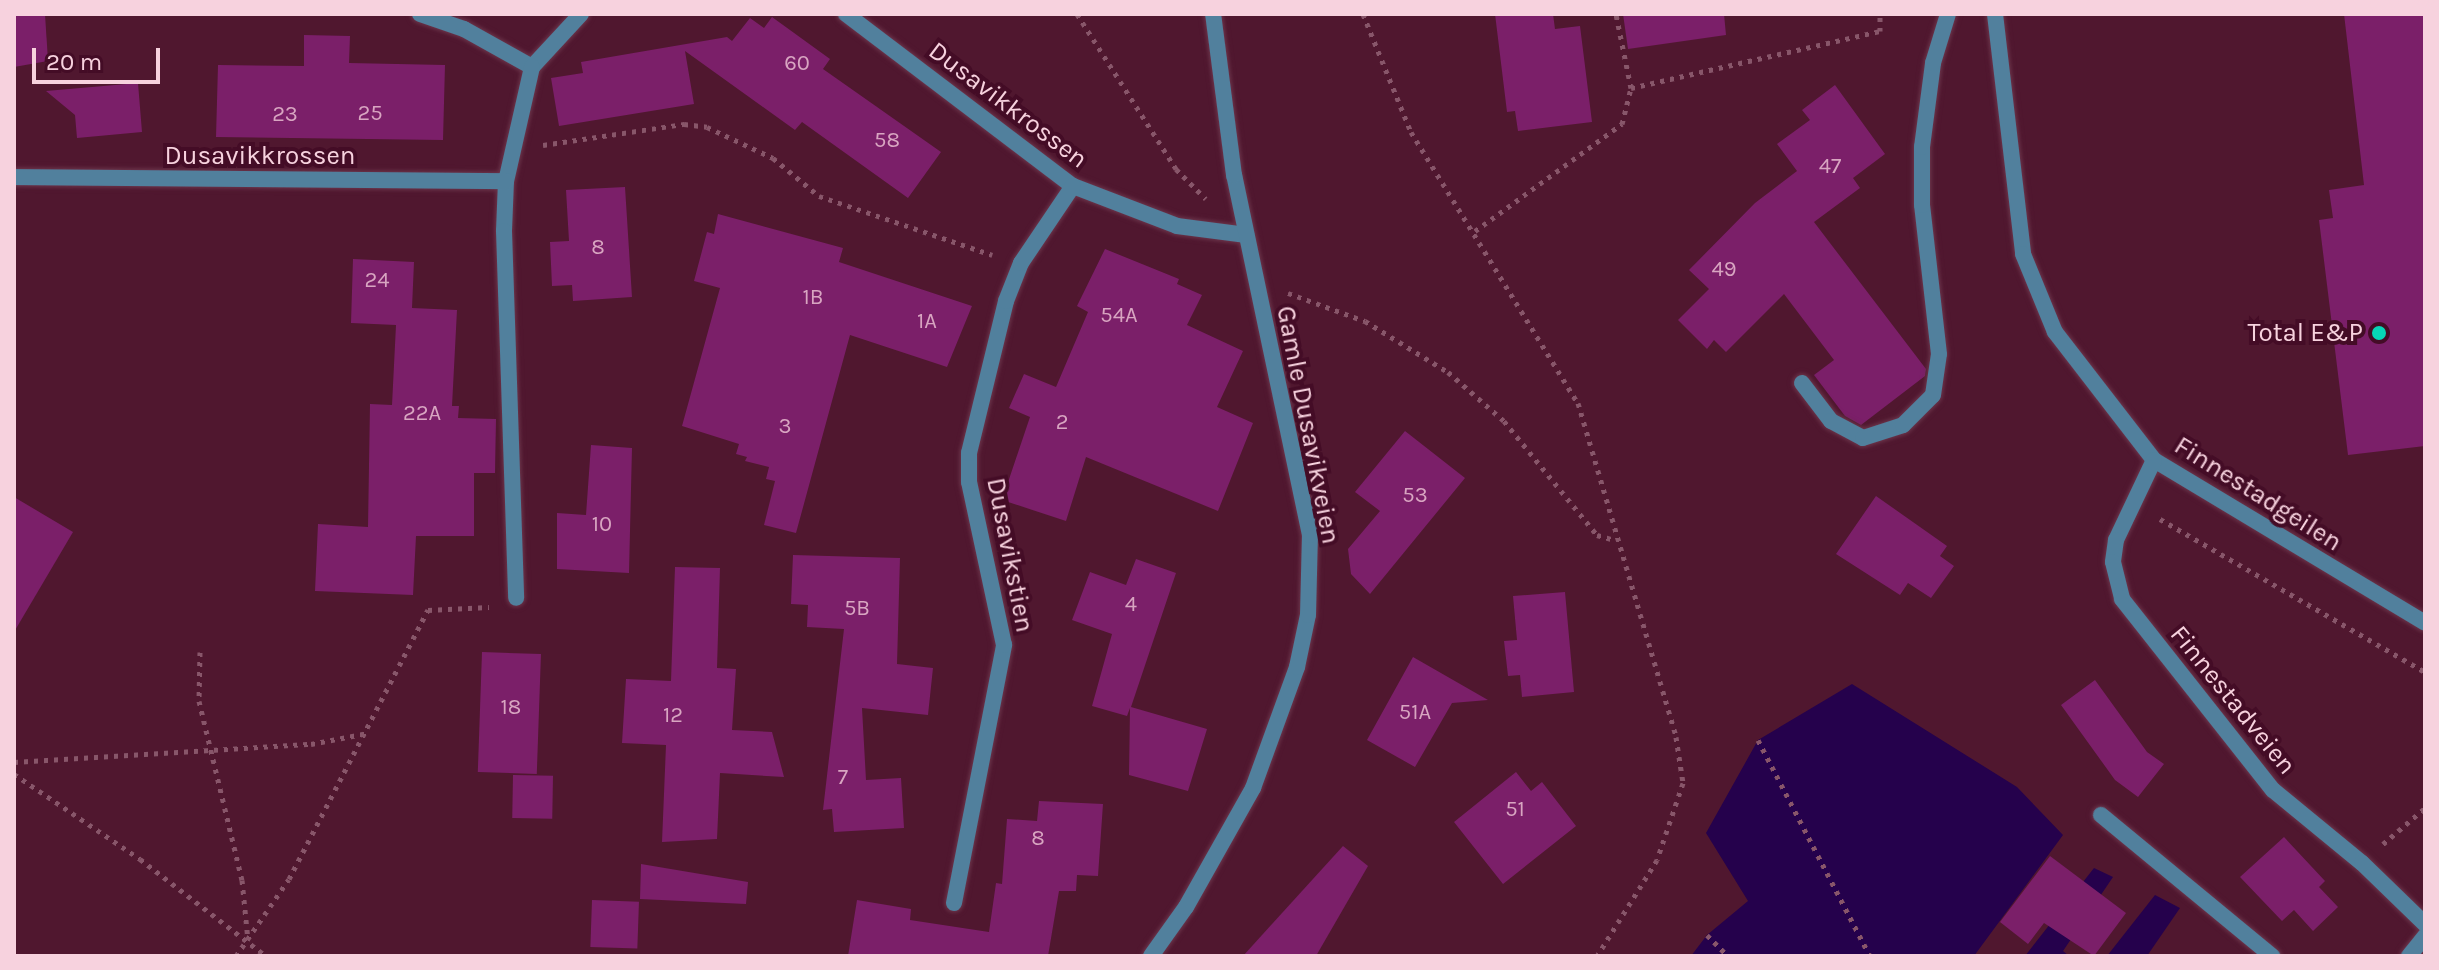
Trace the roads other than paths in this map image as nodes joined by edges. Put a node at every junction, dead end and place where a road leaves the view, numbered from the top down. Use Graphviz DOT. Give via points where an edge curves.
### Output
graph roads {
  1 [pos="420,14"];
  2 [pos="581,14"];
  3 [pos="846,14"];
  4 [pos="1213,14"];
  5 [pos="1948,14"];
  6 [pos="1995,14"];
  7 [pos="532,67"];
  8 [pos="14,177"];
  9 [pos="506,181"];
  10 [pos="1073,186"];
  11 [pos="1246,235"];
  12 [pos="1802,383"];
  13 [pos="2154,460"];
  14 [pos="516,598"];
  15 [pos="2425,623"];
  16 [pos="2101,815"];
  17 [pos="954,903"];
  18 [pos="2425,924"];
  19 [pos="2425,936"];
  20 [pos="1151,956"];
  21 [pos="2272,956"];
  22 [pos="2409,956"];
  1 -- 7 [label="street" via="464,29"];
  2 -- 7 [label="street"];
  3 -- 10 [label="street, Dusavikkrossen"];
  4 -- 11 [label="street, Gamle Dusavikveien" via="1222,108"];
  5 -- 12 [label="street" via="1931,76 1922,147 1922,205 1939,354 1933,395 1903,425 1863,438 1831,421"];
  6 -- 13 [label="street, Finnestadgeilen" via="2023,254 2055,332"];
  7 -- 9 [label="street"];
  8 -- 9 [label="street, Dusavikkrossen"];
  9 -- 14 [label="street" via="510,518"];
  10 -- 11 [label="street, Dusavikkrossen" via="1177,226"];
  10 -- 17 [label="street, Dusavikstien" via="1021,263 1006,301 969,453 969,482 1004,645"];
  11 -- 20 [label="street, Gamle Dusavikveien" via="1310,535 1308,615 1297,667 1253,788"];
  13 -- 15 [label="street, Finnestadgeilen"];
  13 -- 18 [label="street, Finnestadveien" via="2131,503 2113,562 2122,599 2273,790 2362,863"];
  16 -- 21 [label="street"];
  19 -- 22 [label="street"];
}
